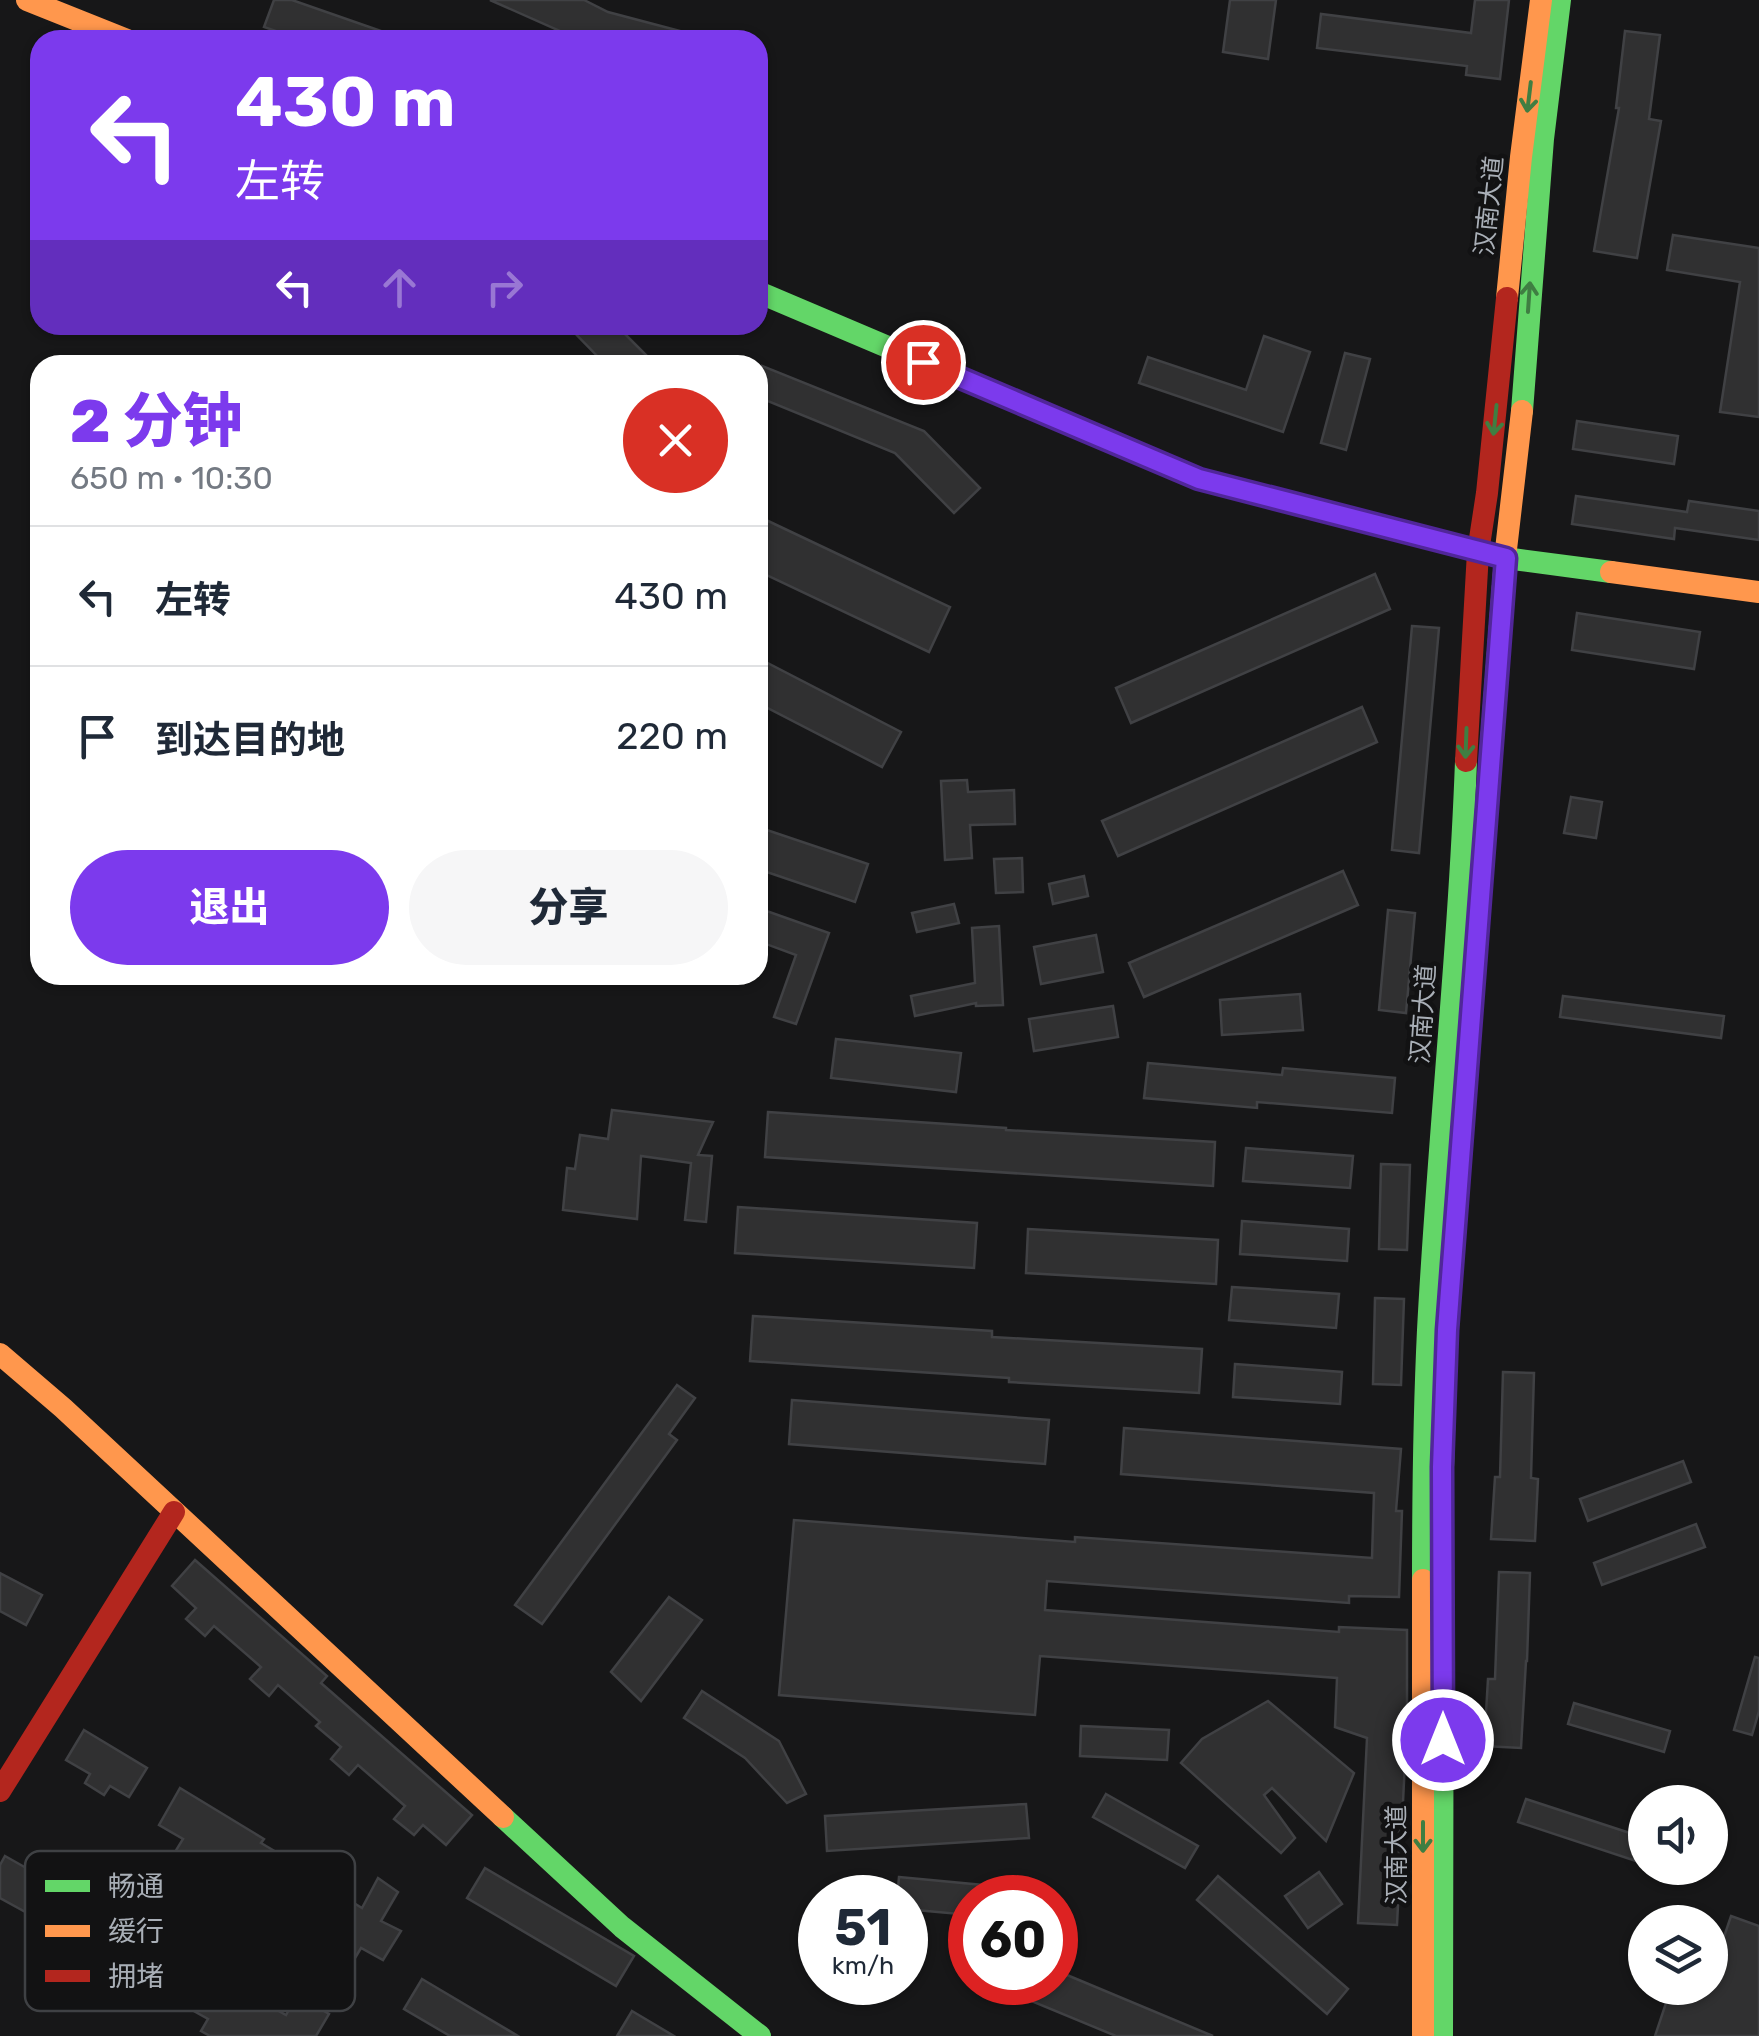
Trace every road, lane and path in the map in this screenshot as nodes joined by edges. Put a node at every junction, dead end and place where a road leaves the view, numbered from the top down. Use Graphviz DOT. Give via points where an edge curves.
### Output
graph roads {
  1 [pos="27,0"];
  2 [pos="1541,0"];
  3 [pos="1560,0"];
  4 [pos="102,30"];
  5 [pos="768,296"];
  6 [pos="1478,552"];
  7 [pos="1506,558"];
  8 [pos="1759,592"];
  9 [pos="0,1354"];
  10 [pos="174,1512"];
  11 [pos="0,1791"];
  12 [pos="760,2036"];
  13 [pos="1423,2036"];
  14 [pos="1442,2036"];
  1 -- 4 [label="main road"];
  2 -- 6 [label="main road, 汉南大道, one-way"];
  7 -- 3 [label="main road, 汉南大道, one-way"];
  5 -- 6 [label="main road" via="1199,479"];
  6 -- 7 [label="main road"];
  6 -- 13 [label="main road, 汉南大道, one-way" via="1428,1329"];
  7 -- 8 [label="main road"];
  7 -- 14 [label="main road, 汉南大道" via="1447,1330"];
  9 -- 10 [label="main road"];
  10 -- 11 [label="main road"];
  10 -- 12 [label="main road" via="622,1928"];
}
